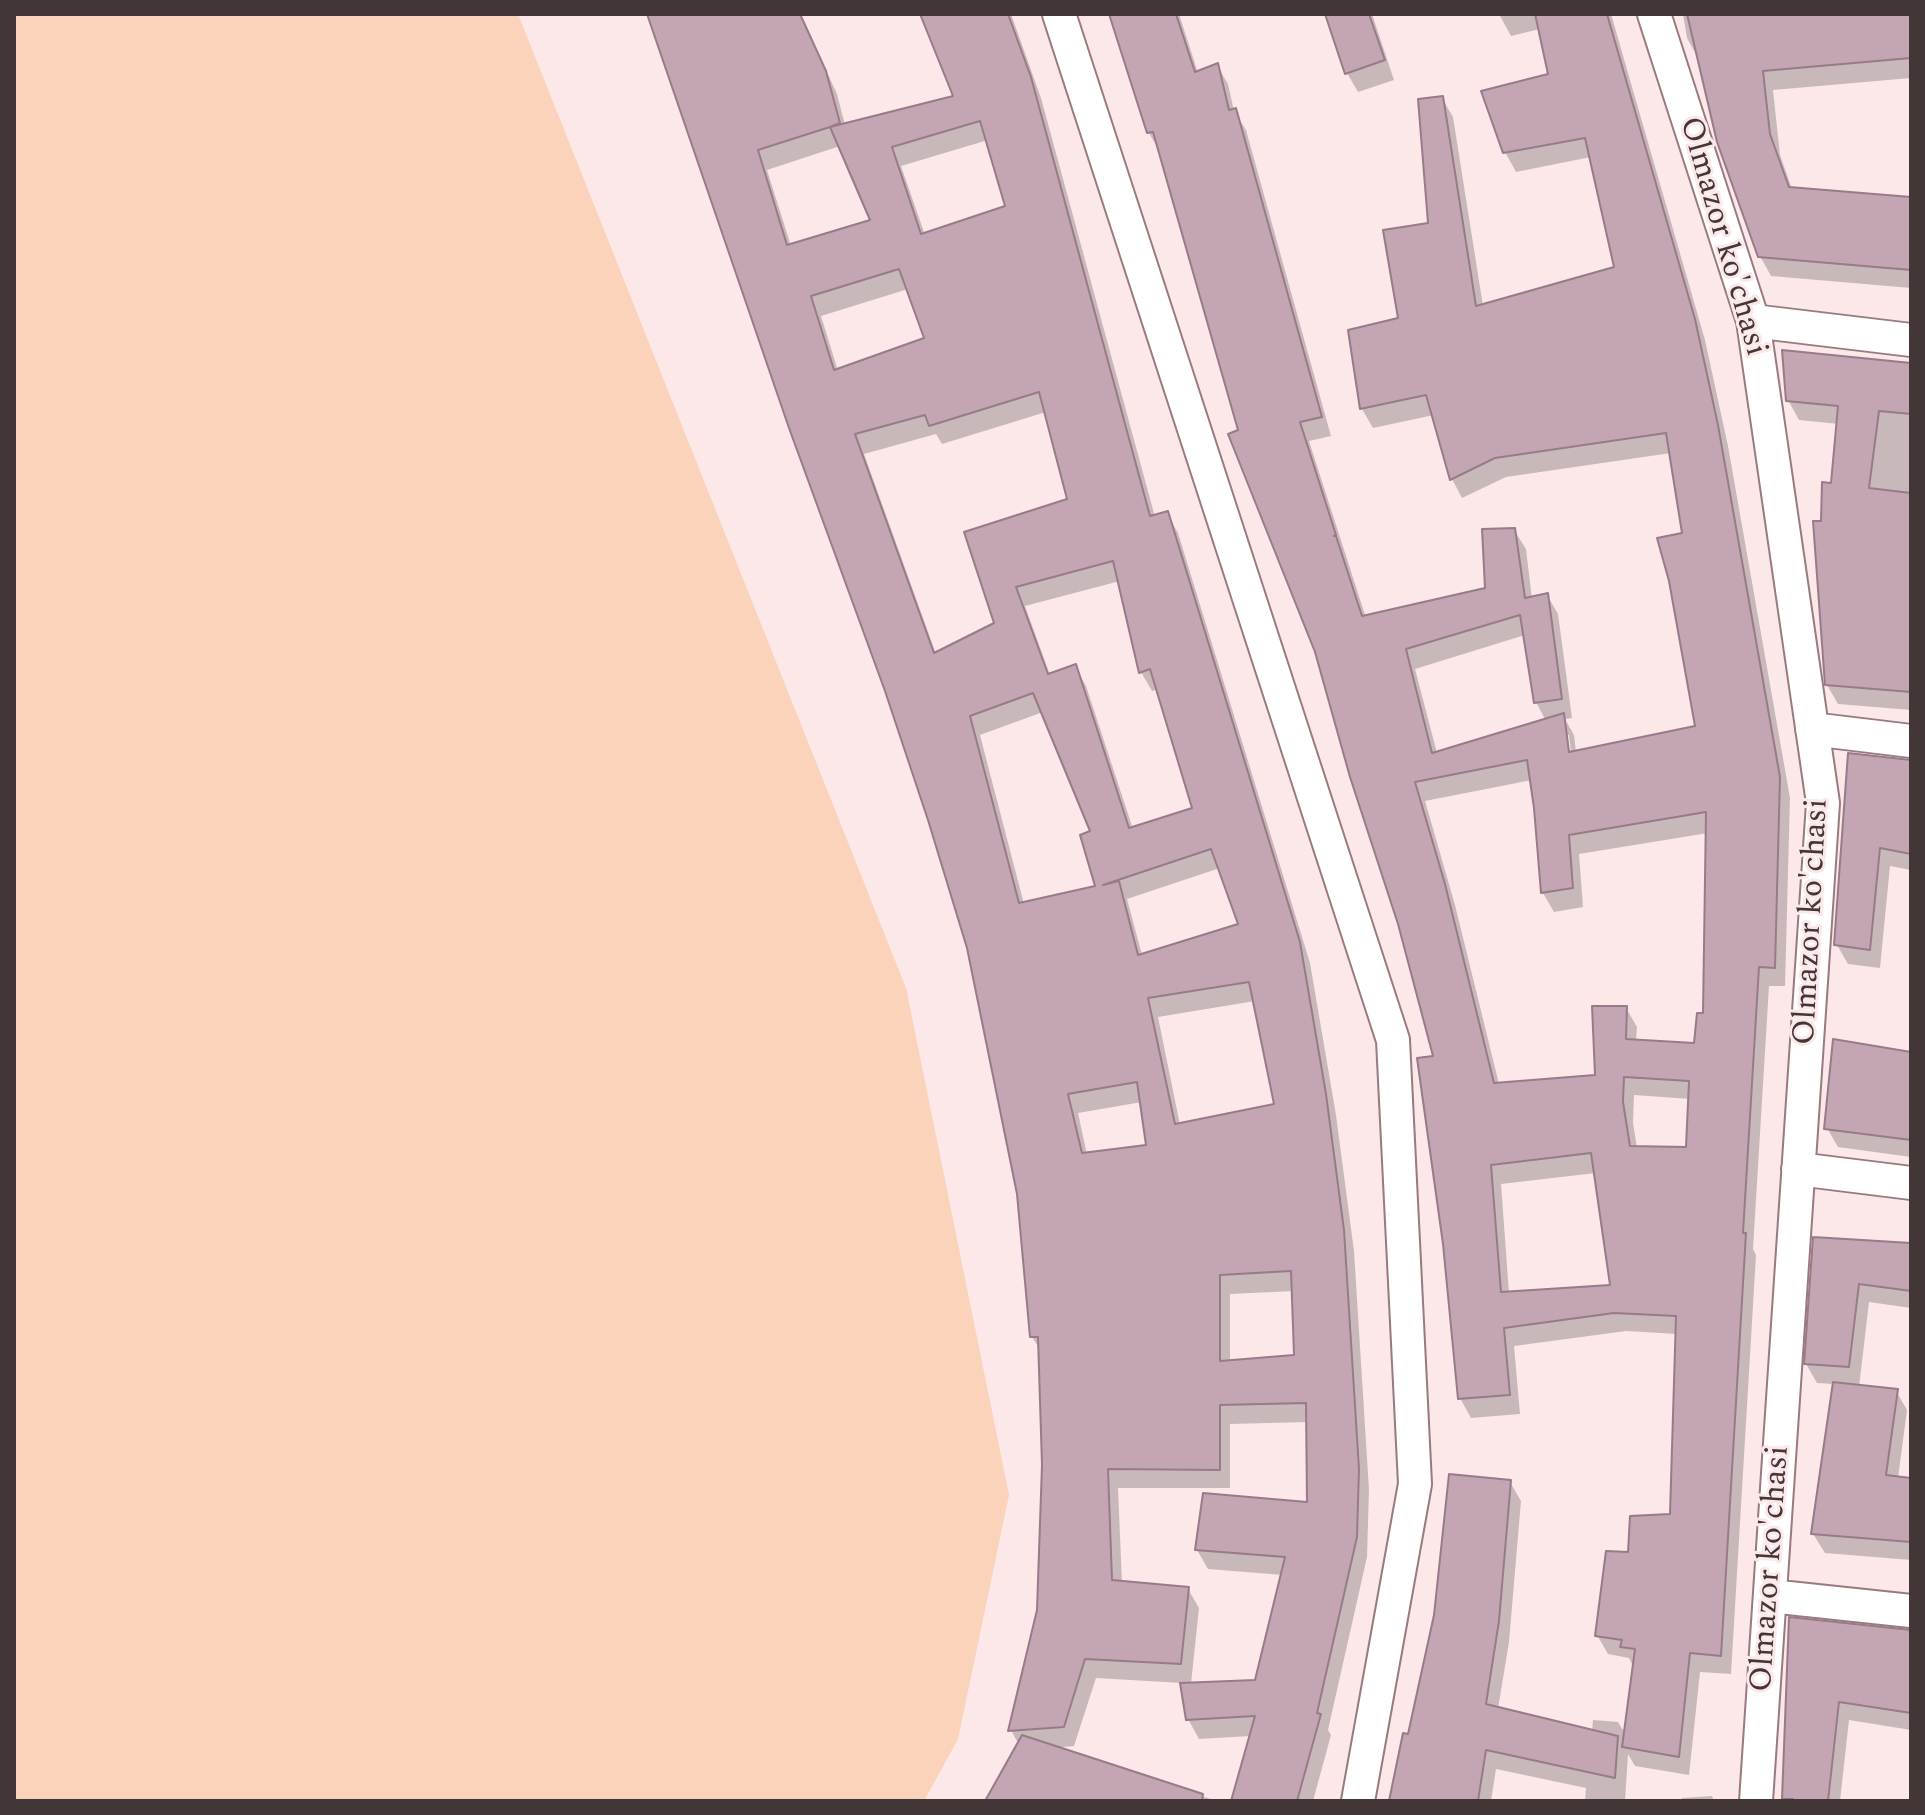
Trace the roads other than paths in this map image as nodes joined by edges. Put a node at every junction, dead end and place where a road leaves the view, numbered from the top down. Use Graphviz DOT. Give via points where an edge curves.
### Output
graph roads {
  1 [pos="1059,14"];
  2 [pos="1654,14"];
  3 [pos="1753,321"];
  4 [pos="1911,340"];
  5 [pos="1812,729"];
  6 [pos="1911,741"];
  7 [pos="1798,1169"];
  8 [pos="1911,1183"];
  9 [pos="1770,1596"];
  10 [pos="1911,1611"];
  11 [pos="1358,1801"];
  12 [pos="1756,1801"];
  1 -- 11 [label="street" via="1393,1040 1415,1484"];
  2 -- 3 [label="street, Olmazor ko'chasi"];
  3 -- 4 [label="street"];
  3 -- 5 [label="street, Olmazor ko'chasi"];
  5 -- 6 [label="street"];
  5 -- 7 [label="street, Olmazor ko'chasi" via="1823,803"];
  7 -- 8 [label="street"];
  7 -- 9 [label="street, Olmazor ko'chasi"];
  9 -- 10 [label="street"];
  9 -- 12 [label="street, Olmazor ko'chasi"];
}
